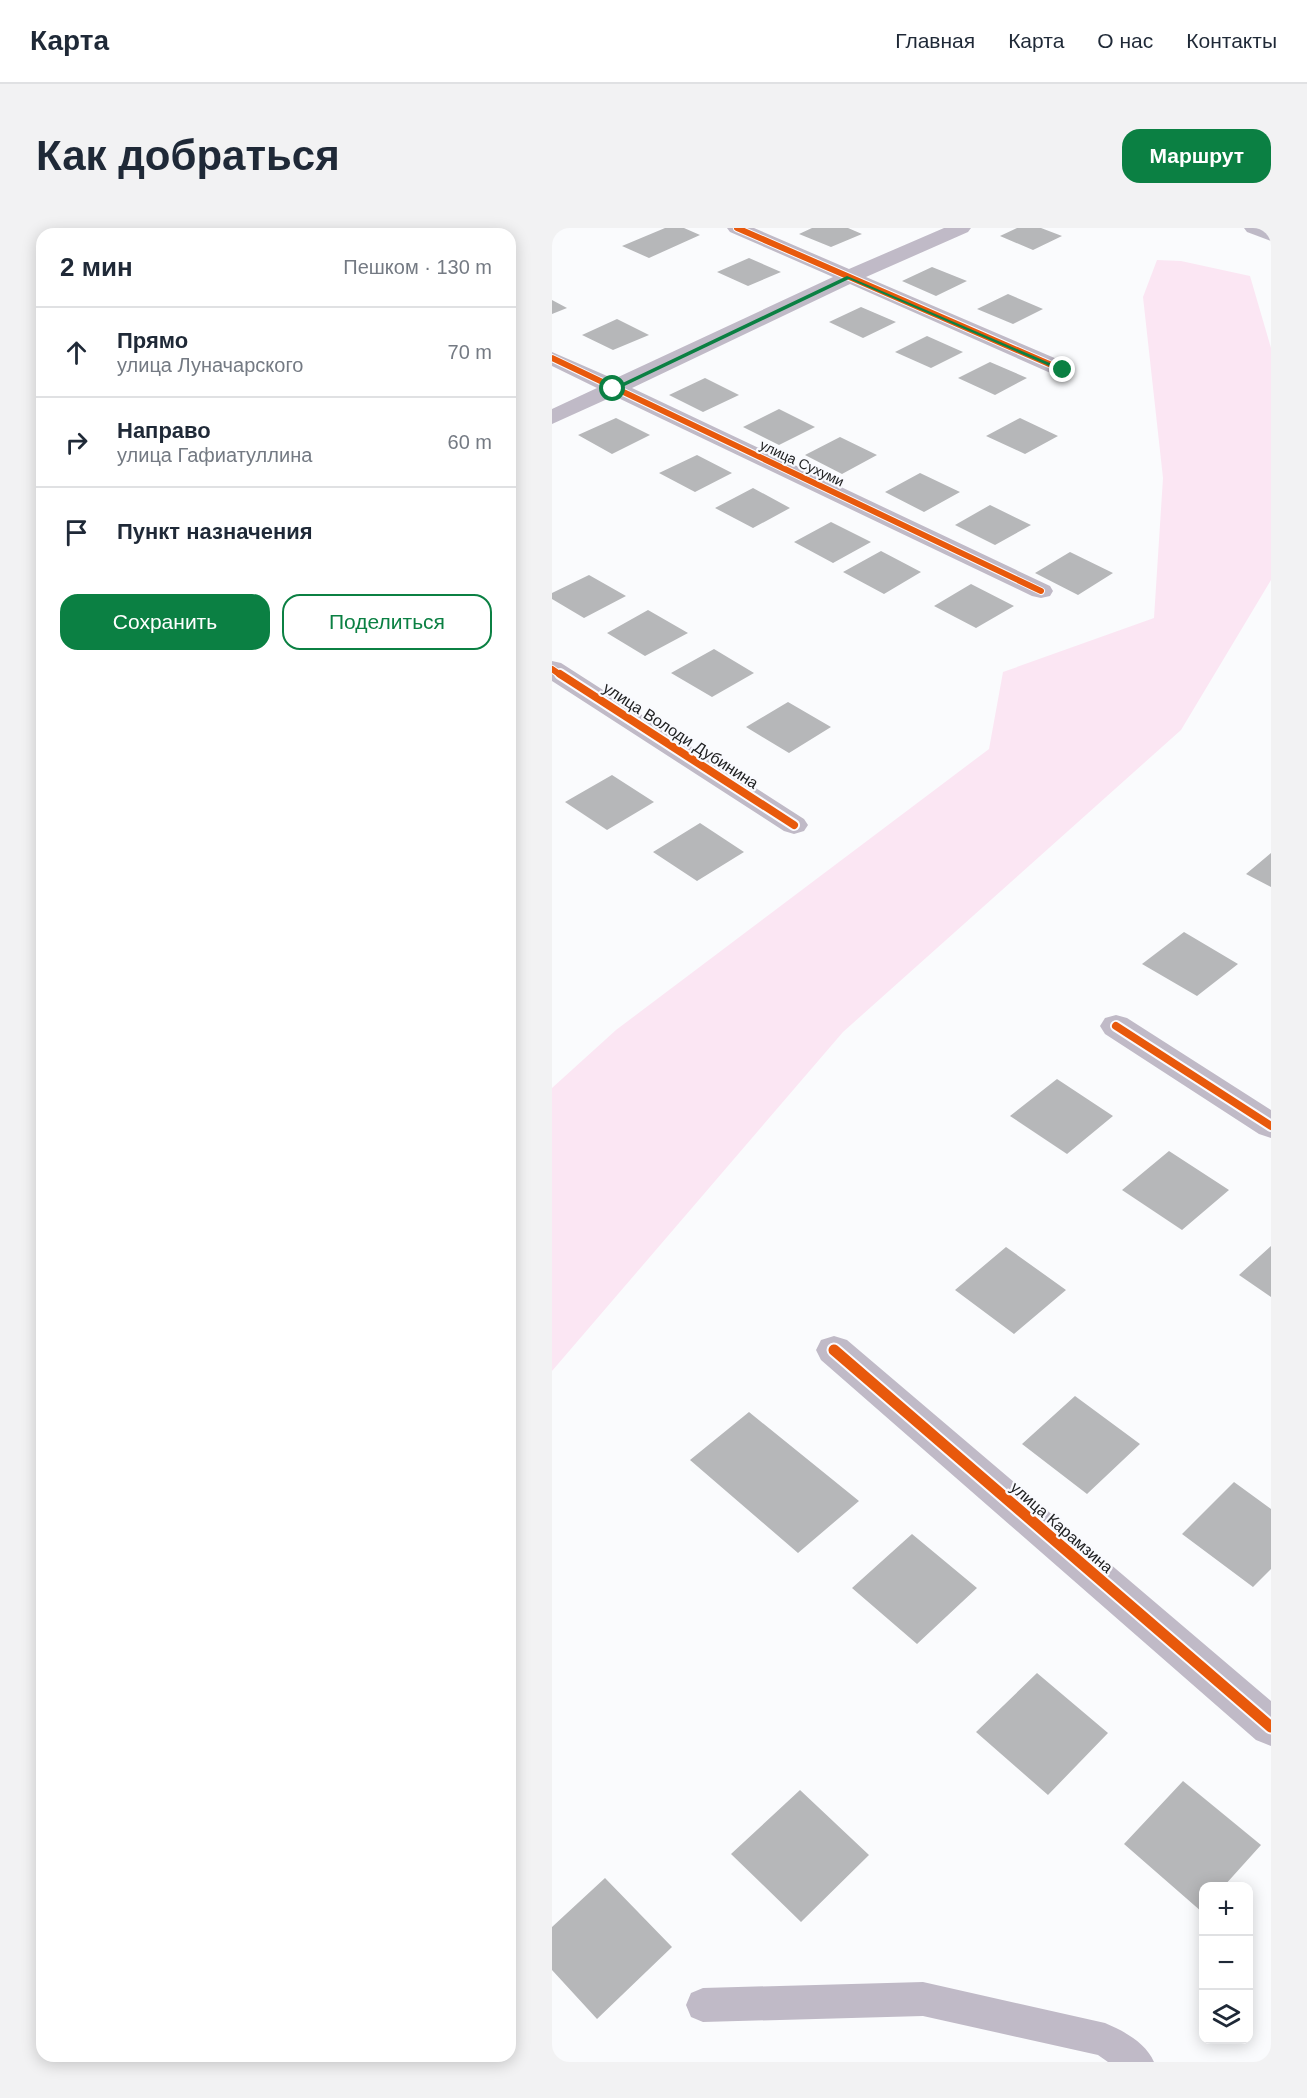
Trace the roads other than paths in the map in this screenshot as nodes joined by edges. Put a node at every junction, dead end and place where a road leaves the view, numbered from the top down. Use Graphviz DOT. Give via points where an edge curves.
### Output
graph roads {
  1 [pos="737,228"];
  2 [pos="961,228"];
  3 [pos="1254,228"];
  4 [pos="1271,234"];
  5 [pos="849,277"];
  6 [pos="552,358"];
  7 [pos="1063,370"];
  8 [pos="613,389"];
  9 [pos="552,417"];
  10 [pos="1041,591"];
  11 [pos="552,669"];
  12 [pos="794,825"];
  13 [pos="1116,1026"];
  14 [pos="1271,1126"];
  15 [pos="834,1350"];
  16 [pos="1271,1727"];
  17 [pos="703,2005"];
  18 [pos="1137,2062"];
  1 -- 5 [label="street"];
  2 -- 5 [label="street"];
  3 -- 4 [label="street"];
  5 -- 7 [label="street"];
  5 -- 8 [label="street"];
  6 -- 8 [label="street, улица Сухуми"];
  8 -- 9 [label="street"];
  8 -- 10 [label="street, улица Сухуми"];
  11 -- 12 [label="street, улица Володи Дубинина"];
  13 -- 14 [label="street"];
  15 -- 16 [label="street, улица Карамзина"];
  17 -- 18 [label="lane" via="923,1999 1105,2040"];
}
